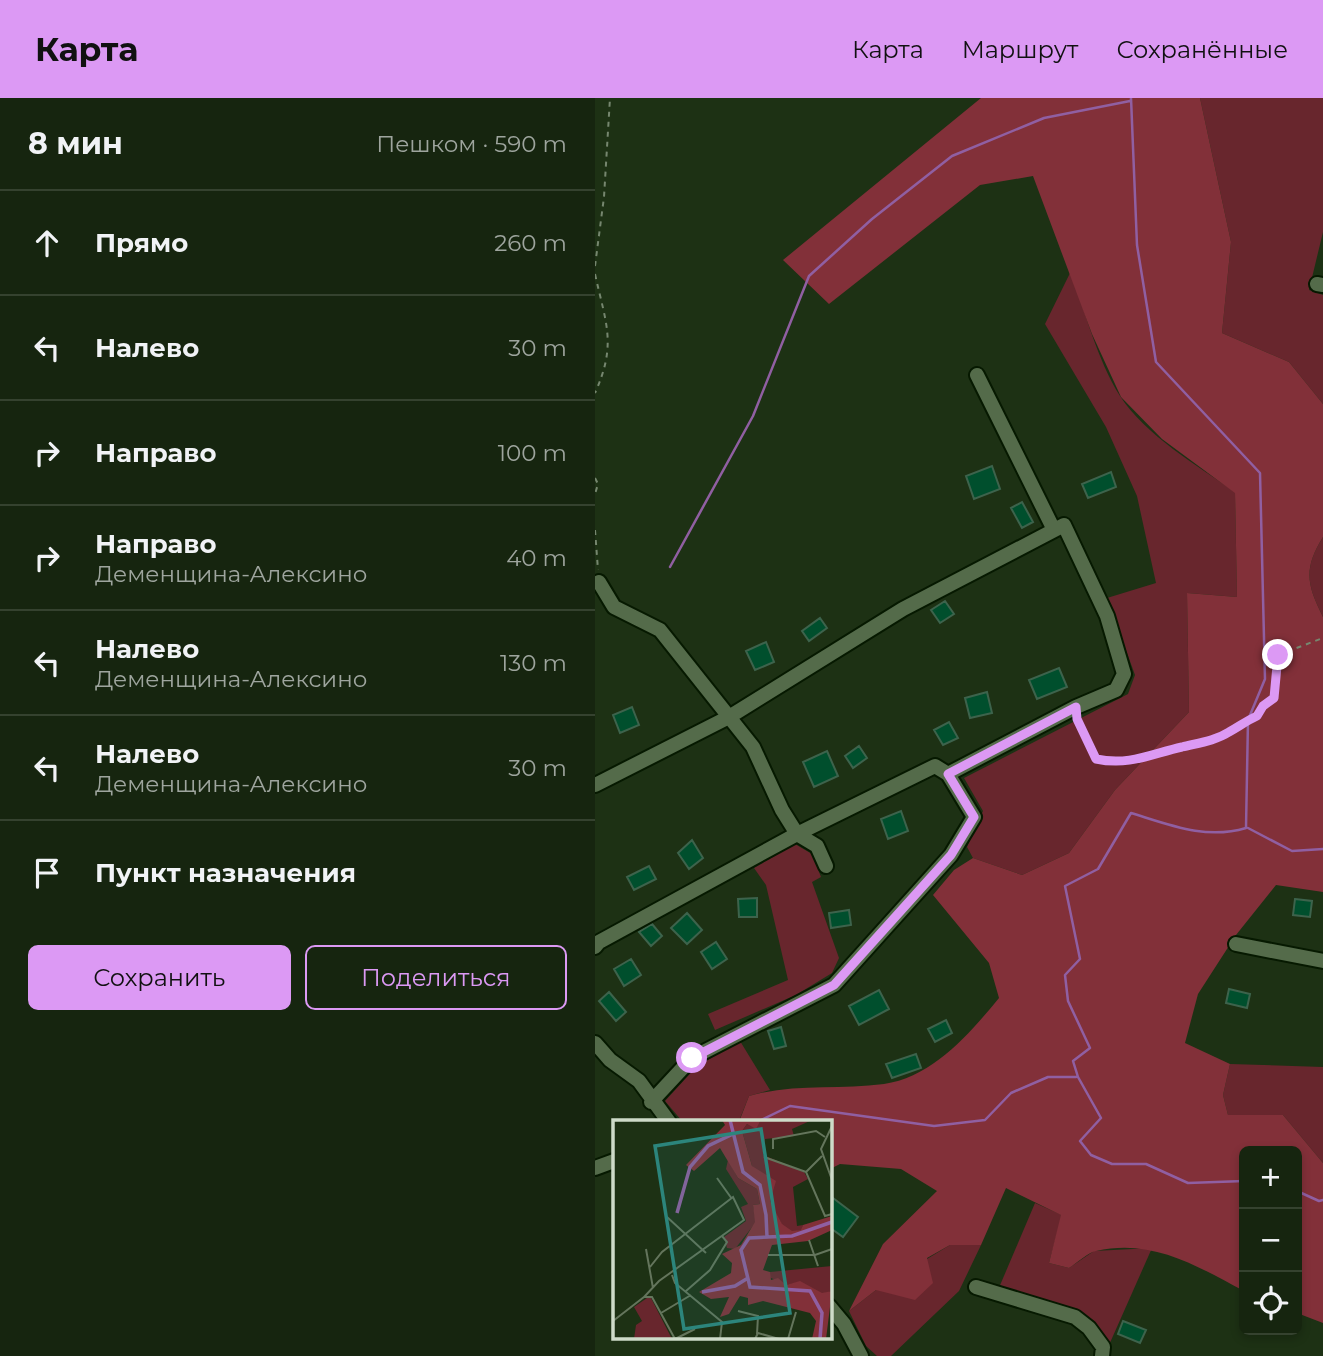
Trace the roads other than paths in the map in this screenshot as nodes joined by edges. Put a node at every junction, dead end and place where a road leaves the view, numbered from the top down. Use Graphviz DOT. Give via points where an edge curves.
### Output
graph roads {
  1 [pos="977,374"];
  2 [pos="1053,530"];
  3 [pos="599,582"];
  4 [pos="729,717"];
  5 [pos="948,774"];
  6 [pos="595,785"];
  7 [pos="797,834"];
  8 [pos="826,866"];
  9 [pos="1236,944"];
  10 [pos="595,947"];
  11 [pos="1323,961"];
  12 [pos="595,1043"];
  13 [pos="651,1102"];
  14 [pos="667,1120"];
  15 [pos="613,1161"];
  16 [pos="595,1168"];
  17 [pos="976,1287"];
  18 [pos="831,1308"];
  19 [pos="861,1356"];
  20 [pos="1102,1356"];
  1 -- 2 [label="street"];
  2 -- 4 [label="street" via="903,609"];
  2 -- 5 [label="street" via="1064,525 1107,616 1124,674 1116,690"];
  3 -- 4 [label="street" via="614,607 660,630"];
  4 -- 6 [label="street"];
  4 -- 7 [label="street" via="753,747"];
  5 -- 7 [label="street" via="935,766"];
  5 -- 13 [label="street" via="974,817 951,855 834,985 692,1058"];
  7 -- 8 [label="street" via="817,846"];
  7 -- 10 [label="street" via="636,920"];
  9 -- 11 [label="street"];
  12 -- 13 [label="street" via="639,1081"];
  13 -- 14 [label="street"];
  15 -- 16 [label="street"];
  17 -- 20 [label="street" via="1075,1317 1103,1347"];
  18 -- 19 [label="street"];
}
